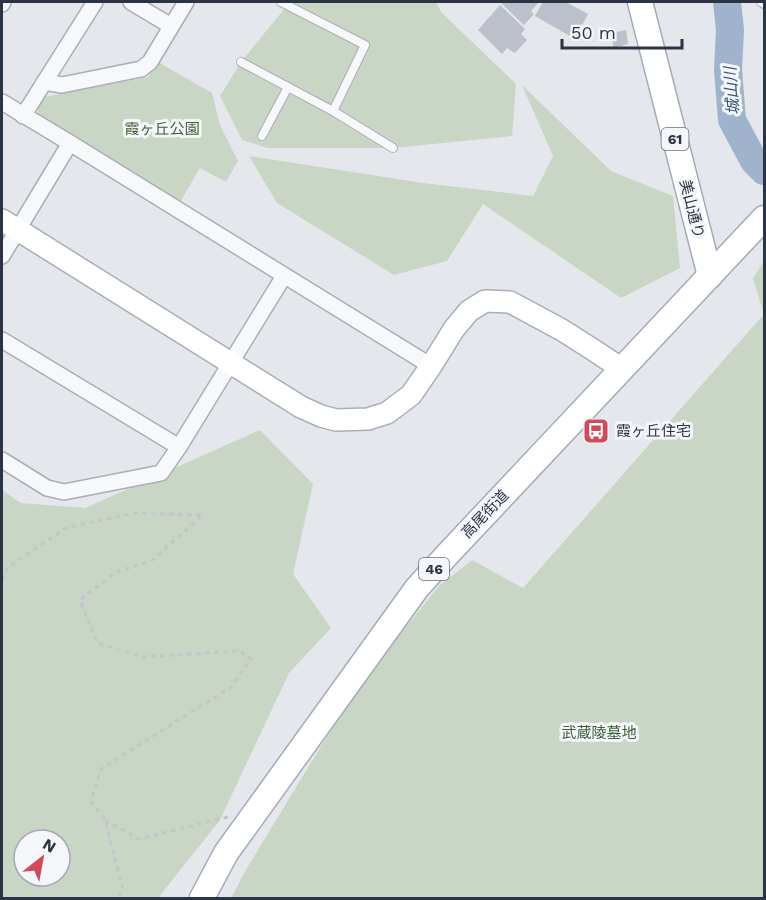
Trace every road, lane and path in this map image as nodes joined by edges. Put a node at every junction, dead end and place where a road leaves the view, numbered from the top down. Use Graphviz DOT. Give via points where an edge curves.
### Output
graph roads {
  1 [pos="95,2"];
  2 [pos="131,2"];
  3 [pos="186,2"];
  4 [pos="640,2"];
  5 [pos="286,3"];
  6 [pos="171,26"];
  7 [pos="241,62"];
  8 [pos="44,82"];
  9 [pos="288,87"];
  10 [pos="2,102"];
  11 [pos="333,111"];
  12 [pos="23,116"];
  13 [pos="262,135"];
  14 [pos="70,143"];
  15 [pos="393,148"];
  16 [pos="765,218"];
  17 [pos="10,225"];
  18 [pos="2,256"];
  19 [pos="284,276"];
  20 [pos="710,276"];
  21 [pos="2,340"];
  22 [pos="231,363"];
  23 [pos="432,366"];
  24 [pos="622,369"];
  25 [pos="179,447"];
  26 [pos="2,460"];
  27 [pos="2,580"];
  28 [pos="231,816"];
  29 [pos="105,820"];
  30 [pos="118,898"];
  31 [pos="202,898"];
  1 -- 8 [label="street"];
  2 -- 6 [label="street"];
  3 -- 6 [label="street"];
  4 -- 20 [label="main road, 美山通り / 61"];
  5 -- 11 [label="lane" via="365,45"];
  6 -- 8 [label="street" via="150,62 141,69 62,85"];
  7 -- 9 [label="lane"];
  8 -- 12 [label="street"];
  9 -- 11 [label="lane"];
  9 -- 13 [label="lane"];
  10 -- 12 [label="street"];
  11 -- 15 [label="lane"];
  12 -- 14 [label="street"];
  14 -- 17 [label="street"];
  14 -- 19 [label="street"];
  16 -- 20 [label="main road, 高尾街道 / 46"];
  17 -- 18 [label="street"];
  17 -- 22 [label="street"];
  19 -- 22 [label="street"];
  19 -- 23 [label="street"];
  20 -- 24 [label="main road, 高尾街道 / 46"];
  21 -- 25 [label="street"];
  22 -- 23 [label="street" via="301,406 336,420 368,419 387,413 411,395"];
  22 -- 25 [label="street"];
  23 -- 24 [label="street" via="454,329 469,311 485,301 510,302"];
  24 -- 31 [label="main road, 高尾街道 / 46" via="417,588 226,853"];
  25 -- 26 [label="street" via="161,473 64,492 46,488"];
  27 -- 29 [label="path" via="8,567 66,528 134,513 202,515 151,561 116,572 80,600 97,643 143,657 239,651 251,659 231,687 101,770 90,801"];
  28 -- 29 [label="path" via="139,839"];
  29 -- 30 [label="path" via="123,889"];
}
